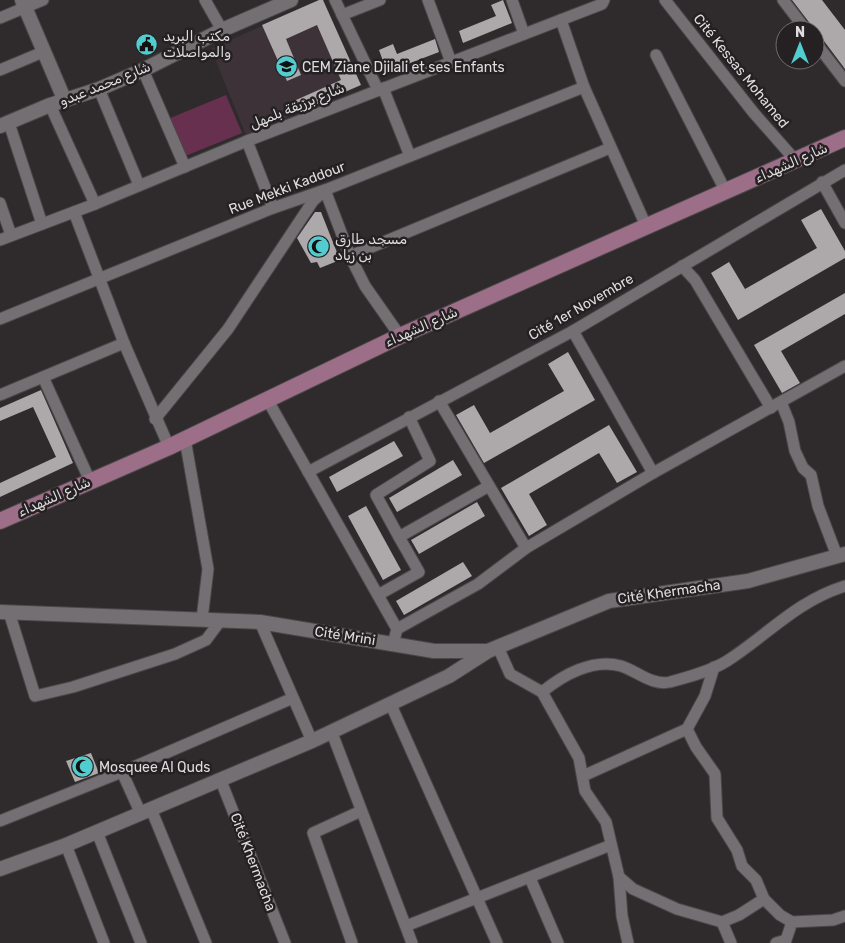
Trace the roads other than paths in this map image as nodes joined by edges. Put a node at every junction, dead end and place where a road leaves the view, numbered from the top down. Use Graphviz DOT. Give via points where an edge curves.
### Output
graph roads {
  1 [pos="43,0"];
  2 [pos="205,0"];
  3 [pos="291,0"];
  4 [pos="335,0"];
  5 [pos="380,0"];
  6 [pos="428,0"];
  7 [pos="512,0"];
  8 [pos="604,0"];
  9 [pos="665,0"];
  10 [pos="783,0"];
  11 [pos="24,4"];
  12 [pos="342,15"];
  13 [pos="0,18"];
  14 [pos="560,20"];
  15 [pos="798,20"];
  16 [pos="222,30"];
  17 [pos="524,34"];
  18 [pos="43,52"];
  19 [pos="656,55"];
  20 [pos="825,55"];
  21 [pos="451,62"];
  22 [pos="0,70"];
  23 [pos="143,70"];
  24 [pos="845,81"];
  25 [pos="584,86"];
  26 [pos="99,89"];
  27 [pos="380,89"];
  28 [pos="65,101"];
  29 [pos="50,106"];
  30 [pos="5,125"];
  31 [pos="845,138"];
  32 [pos="247,141"];
  33 [pos="610,148"];
  34 [pos="410,156"];
  35 [pos="796,160"];
  36 [pos="185,167"];
  37 [pos="845,170"];
  38 [pos="822,182"];
  39 [pos="139,185"];
  40 [pos="325,190"];
  41 [pos="726,192"];
  42 [pos="0,202"];
  43 [pos="95,204"];
  44 [pos="273,208"];
  45 [pos="74,212"];
  46 [pos="845,223"];
  47 [pos="42,224"];
  48 [pos="647,228"];
  49 [pos="5,237"];
  50 [pos="350,256"];
  51 [pos="682,266"];
  52 [pos="99,279"];
  53 [pos="0,319"];
  54 [pos="573,331"];
  55 [pos="400,336"];
  56 [pos="124,343"];
  57 [pos="845,366"];
  58 [pos="43,377"];
  59 [pos="0,394"];
  60 [pos="267,399"];
  61 [pos="439,401"];
  62 [pos="776,405"];
  63 [pos="409,417"];
  64 [pos="155,418"];
  65 [pos="185,439"];
  66 [pos="169,447"];
  67 [pos="308,472"];
  68 [pos="653,472"];
  69 [pos="90,481"];
  70 [pos="489,486"];
  71 [pos="0,521"];
  72 [pos="399,537"];
  73 [pos="526,548"];
  74 [pos="841,555"];
  75 [pos="845,586"];
  76 [pos="378,595"];
  77 [pos="4,612"];
  78 [pos="202,619"];
  79 [pos="221,620"];
  80 [pos="260,622"];
  81 [pos="397,629"];
  82 [pos="393,644"];
  83 [pos="493,649"];
  84 [pos="714,667"];
  85 [pos="542,692"];
  86 [pos="293,698"];
  87 [pos="390,705"];
  88 [pos="687,729"];
  89 [pos="332,733"];
  90 [pos="312,741"];
  91 [pos="122,772"];
  92 [pos="583,776"];
  93 [pos="221,781"];
  94 [pos="146,811"];
  95 [pos="361,811"];
  96 [pos="0,821"];
  97 [pos="97,832"];
  98 [pos="66,845"];
  99 [pos="611,845"];
  100 [pos="0,869"];
  101 [pos="619,877"];
  102 [pos="530,878"];
  103 [pos="479,898"];
  104 [pos="764,899"];
  105 [pos="845,916"];
  106 [pos="722,922"];
  107 [pos="792,922"];
  108 [pos="406,926"];
  109 [pos="104,943"];
  110 [pos="141,943"];
  111 [pos="206,943"];
  112 [pos="285,943"];
  113 [pos="352,943"];
  114 [pos="412,943"];
  115 [pos="497,943"];
  116 [pos="558,943"];
  117 [pos="628,943"];
  118 [pos="730,943"];
  119 [pos="776,943"];
  1 -- 11 [label="street"];
  2 -- 16 [label="street"];
  3 -- 16 [label="street, شارع محمد عبدو"];
  4 -- 12 [label="street"];
  5 -- 12 [label="street"];
  6 -- 21 [label="street"];
  7 -- 17 [label="street"];
  8 -- 14 [label="street, شارع برزيقة بلمهل" via="602,4"];
  9 -- 35 [label="street, Cité Kessas Mohamed" via="753,112"];
  10 -- 15 [label="street"];
  11 -- 13 [label="street"];
  11 -- 18 [label="street"];
  12 -- 27 [label="street"];
  14 -- 17 [label="street, شارع برزيقة بلمهل"];
  14 -- 25 [label="street"];
  16 -- 23 [label="street, شارع محمد عبدو"];
  17 -- 21 [label="street, شارع برزيقة بلمهل"];
  18 -- 22 [label="street"];
  18 -- 28 [label="street"];
  19 -- 41 [label="street"];
  20 -- 24 [label="street"];
  21 -- 27 [label="street, شارع برزيقة بلمهل"];
  23 -- 26 [label="street, شارع محمد عبدو"];
  23 -- 36 [label="street"];
  25 -- 33 [label="street"];
  25 -- 34 [label="street, Rue Mekki Kaddour"];
  26 -- 28 [label="street, شارع محمد عبدو"];
  26 -- 39 [label="street"];
  27 -- 32 [label="street, شارع برزيقة بلمهل"];
  27 -- 34 [label="street"];
  28 -- 29 [label="street, شارع محمد عبدو"];
  29 -- 30 [label="street, شارع محمد عبدو"];
  29 -- 43 [label="street"];
  30 -- 47 [label="street"];
  31 -- 35 [label="main road, شارع الشهداء"];
  32 -- 36 [label="street, شارع برزيقة بلمهل"];
  32 -- 44 [label="street"];
  33 -- 48 [label="street"];
  33 -- 50 [label="street"];
  34 -- 40 [label="street, Rue Mekki Kaddour"];
  35 -- 41 [label="main road, شارع الشهداء"];
  36 -- 39 [label="street, شارع برزيقة بلمهل"];
  37 -- 38 [label="street, Cité 1er Novembre"];
  38 -- 46 [label="street"];
  38 -- 51 [label="street, Cité 1er Novembre"];
  39 -- 43 [label="street, شارع برزيقة بلمهل"];
  40 -- 44 [label="street, Rue Mekki Kaddour"];
  40 -- 50 [label="street"];
  40 -- 64 [label="street" via="313,201 228,329"];
  41 -- 48 [label="main road, شارع الشهداء"];
  42 -- 49 [label="street"];
  43 -- 45 [label="street, شارع برزيقة بلمهل"];
  44 -- 52 [label="street, Rue Mekki Kaddour"];
  45 -- 47 [label="street, شارع برزيقة بلمهل"];
  45 -- 52 [label="street"];
  47 -- 49 [label="street, شارع برزيقة بلمهل"];
  48 -- 55 [label="main road, شارع الشهداء"];
  50 -- 55 [label="street" via="365,286"];
  51 -- 54 [label="street, Cité 1er Novembre"];
  51 -- 62 [label="street" via="695,280"];
  52 -- 53 [label="street, Rue Mekki Kaddour"];
  52 -- 56 [label="street"];
  54 -- 61 [label="street, Cité 1er Novembre"];
  54 -- 68 [label="street"];
  55 -- 60 [label="main road, شارع الشهداء"];
  56 -- 58 [label="street"];
  56 -- 64 [label="street"];
  57 -- 62 [label="street"];
  58 -- 59 [label="street"];
  58 -- 69 [label="street"];
  60 -- 65 [label="main road, شارع الشهداء"];
  60 -- 67 [label="street"];
  61 -- 63 [label="street, Cité 1er Novembre"];
  61 -- 70 [label="street"];
  62 -- 68 [label="street"];
  62 -- 74 [label="street" via="789,422 796,451 803,468 811,475 818,506"];
  63 -- 67 [label="street, Cité 1er Novembre"];
  63 -- 72 [label="street" via="430,461 376,495"];
  64 -- 66 [label="street"];
  65 -- 66 [label="main road, شارع الشهداء"];
  65 -- 78 [label="street" via="208,569"];
  66 -- 69 [label="main road, شارع الشهداء"];
  67 -- 76 [label="street"];
  68 -- 73 [label="street"];
  69 -- 71 [label="main road, شارع الشهداء"];
  70 -- 72 [label="street"];
  70 -- 73 [label="street"];
  72 -- 76 [label="street" via="419,572"];
  73 -- 81 [label="street" via="478,584"];
  74 -- 83 [label="street, Cité Khermacha" via="748,581 609,601"];
  75 -- 84 [label="street" via="800,606"];
  76 -- 81 [label="street"];
  77 -- 78 [label="street, Cité Mrini"];
  77 -- 79 [label="street" via="35,696 175,654 206,640"];
  78 -- 79 [label="street, Cité Mrini"];
  79 -- 80 [label="street, Cité Mrini"];
  80 -- 82 [label="street, Cité Mrini"];
  80 -- 86 [label="street"];
  81 -- 82 [label="street"];
  82 -- 83 [label="street, Cité Mrini" via="434,651"];
  83 -- 85 [label="street" via="510,674"];
  83 -- 87 [label="street, Cité Khermacha" via="449,676"];
  84 -- 85 [label="street" via="668,682 651,680 620,666 594,663 556,681"];
  84 -- 88 [label="street" via="705,696"];
  85 -- 92 [label="street" via="579,758"];
  86 -- 90 [label="street"];
  86 -- 91 [label="street"];
  87 -- 89 [label="street, Cité Khermacha"];
  87 -- 103 [label="street"];
  88 -- 92 [label="street"];
  88 -- 104 [label="street" via="715,774 717,818 737,850 742,866 756,880"];
  89 -- 90 [label="street, Cité Khermacha"];
  89 -- 95 [label="street"];
  90 -- 93 [label="street, Cité Khermacha"];
  91 -- 94 [label="street"];
  91 -- 96 [label="street"];
  92 -- 99 [label="street" via="585,791 606,822"];
  93 -- 94 [label="street, Cité Khermacha"];
  93 -- 112 [label="street, Cité Khermacha"];
  94 -- 97 [label="street, Cité Khermacha"];
  94 -- 111 [label="street"];
  95 -- 108 [label="street"];
  95 -- 113 [label="street" via="313,832"];
  97 -- 98 [label="street, Cité Khermacha"];
  97 -- 110 [label="street"];
  98 -- 100 [label="street, Cité Khermacha"];
  98 -- 109 [label="street"];
  99 -- 101 [label="street"];
  99 -- 102 [label="street"];
  101 -- 106 [label="street" via="633,889 677,909"];
  101 -- 117 [label="street"];
  102 -- 103 [label="street"];
  102 -- 116 [label="street"];
  103 -- 108 [label="street"];
  103 -- 115 [label="street"];
  104 -- 106 [label="street"];
  104 -- 107 [label="street"];
  105 -- 107 [label="street" via="833,920"];
  106 -- 118 [label="street"];
  107 -- 119 [label="street" via="786,940"];
  108 -- 114 [label="street"];
}
